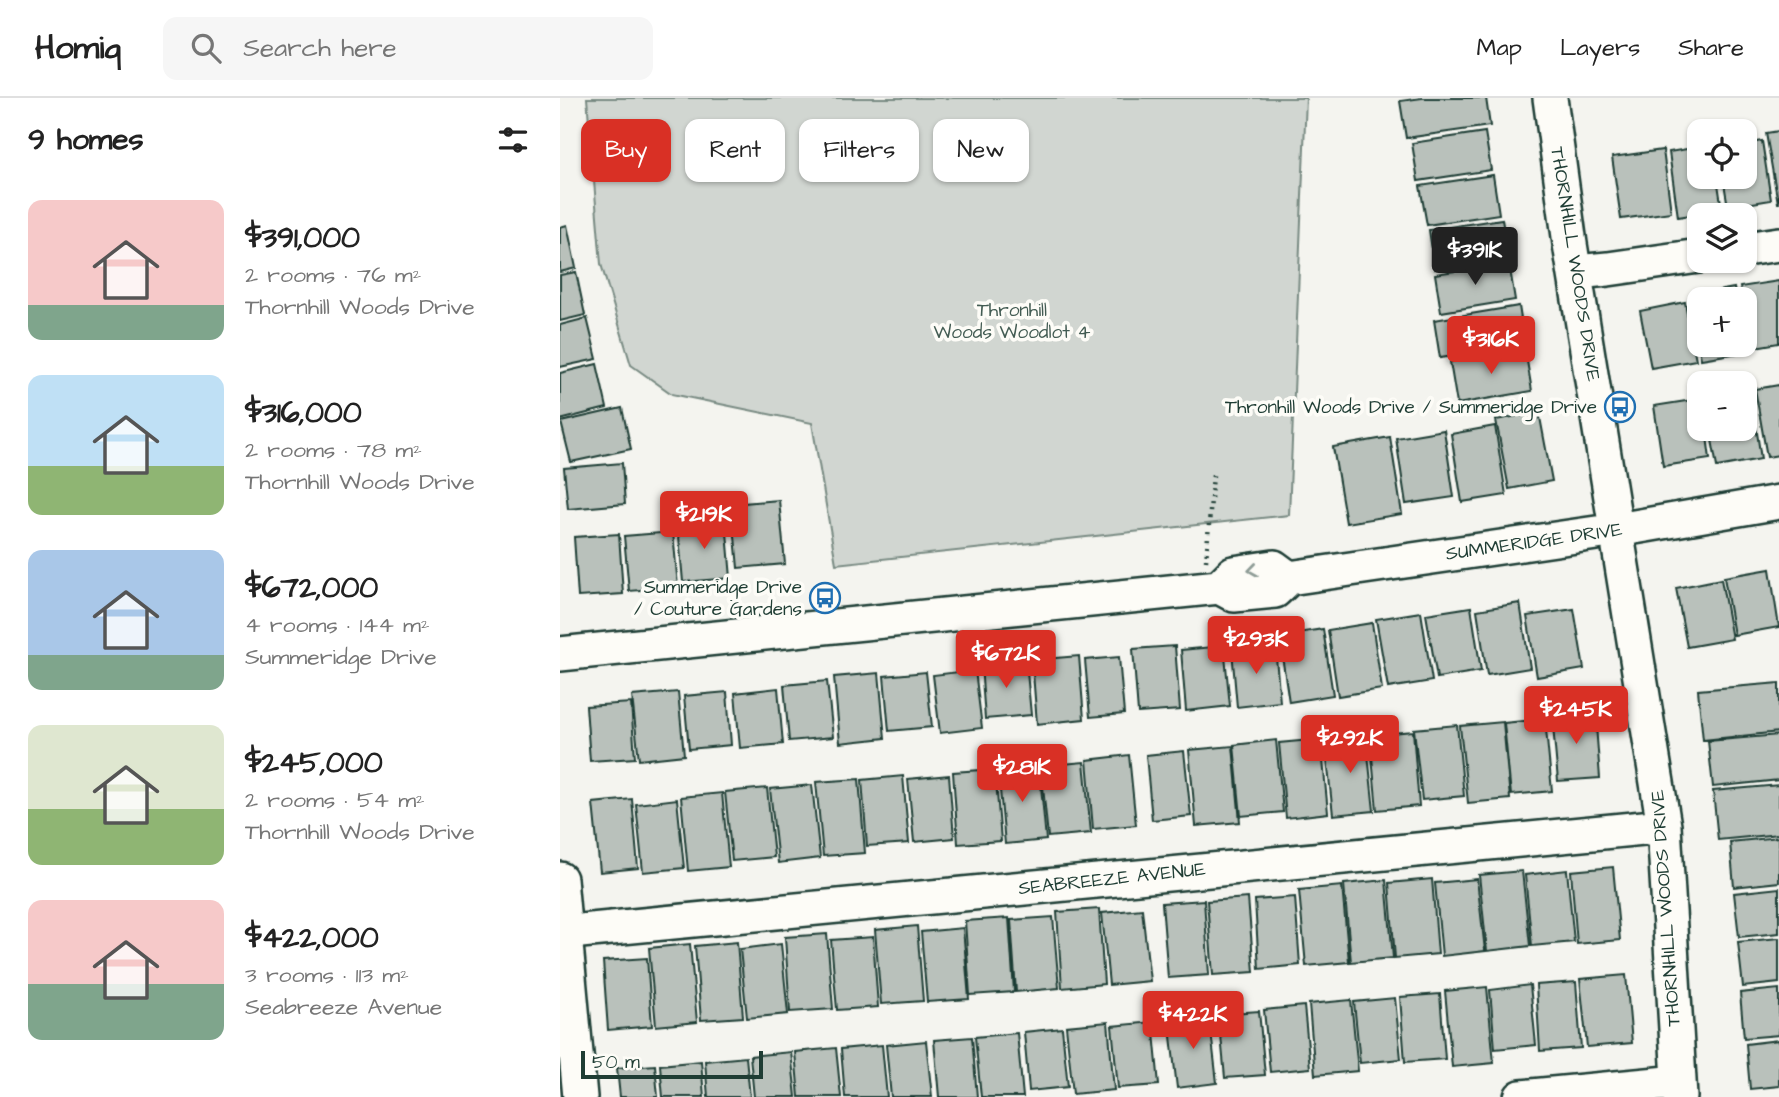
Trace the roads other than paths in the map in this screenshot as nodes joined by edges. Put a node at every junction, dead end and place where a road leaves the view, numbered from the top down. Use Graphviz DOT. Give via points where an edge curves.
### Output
graph roads {
  1 [pos="1550,98"];
  2 [pos="1779,244"];
  3 [pos="1757,247"];
  4 [pos="1687,258"];
  5 [pos="1576,272"];
  6 [pos="1779,502"];
  7 [pos="1617,530"];
  8 [pos="560,654"];
  9 [pos="1664,826"];
  10 [pos="560,879"];
  11 [pos="563,932"];
  12 [pos="1680,1089"];
  13 [pos="580,1097"];
  14 [pos="1521,1097"];
  1 -- 5 [label="street, THORNHILL WOODS DRIVE"];
  2 -- 3 [label="street"];
  4 -- 5 [label="street"];
  5 -- 7 [label="street, THORNHILL WOODS DRIVE"];
  6 -- 7 [label="street, SUMMERIDGE DRIVE"];
  7 -- 8 [label="street, SUMMERIDGE DRIVE" via="1289,578 1275,591 1234,595 1212,574"];
  7 -- 9 [label="street, THORNHILL WOODS DRIVE"];
  9 -- 11 [label="street, SEABREEZE AVENUE"];
  9 -- 12 [label="street, THORNHILL WOODS DRIVE"];
  10 -- 11 [label="street"];
  11 -- 13 [label="street"];
  12 -- 14 [label="street"];
}
